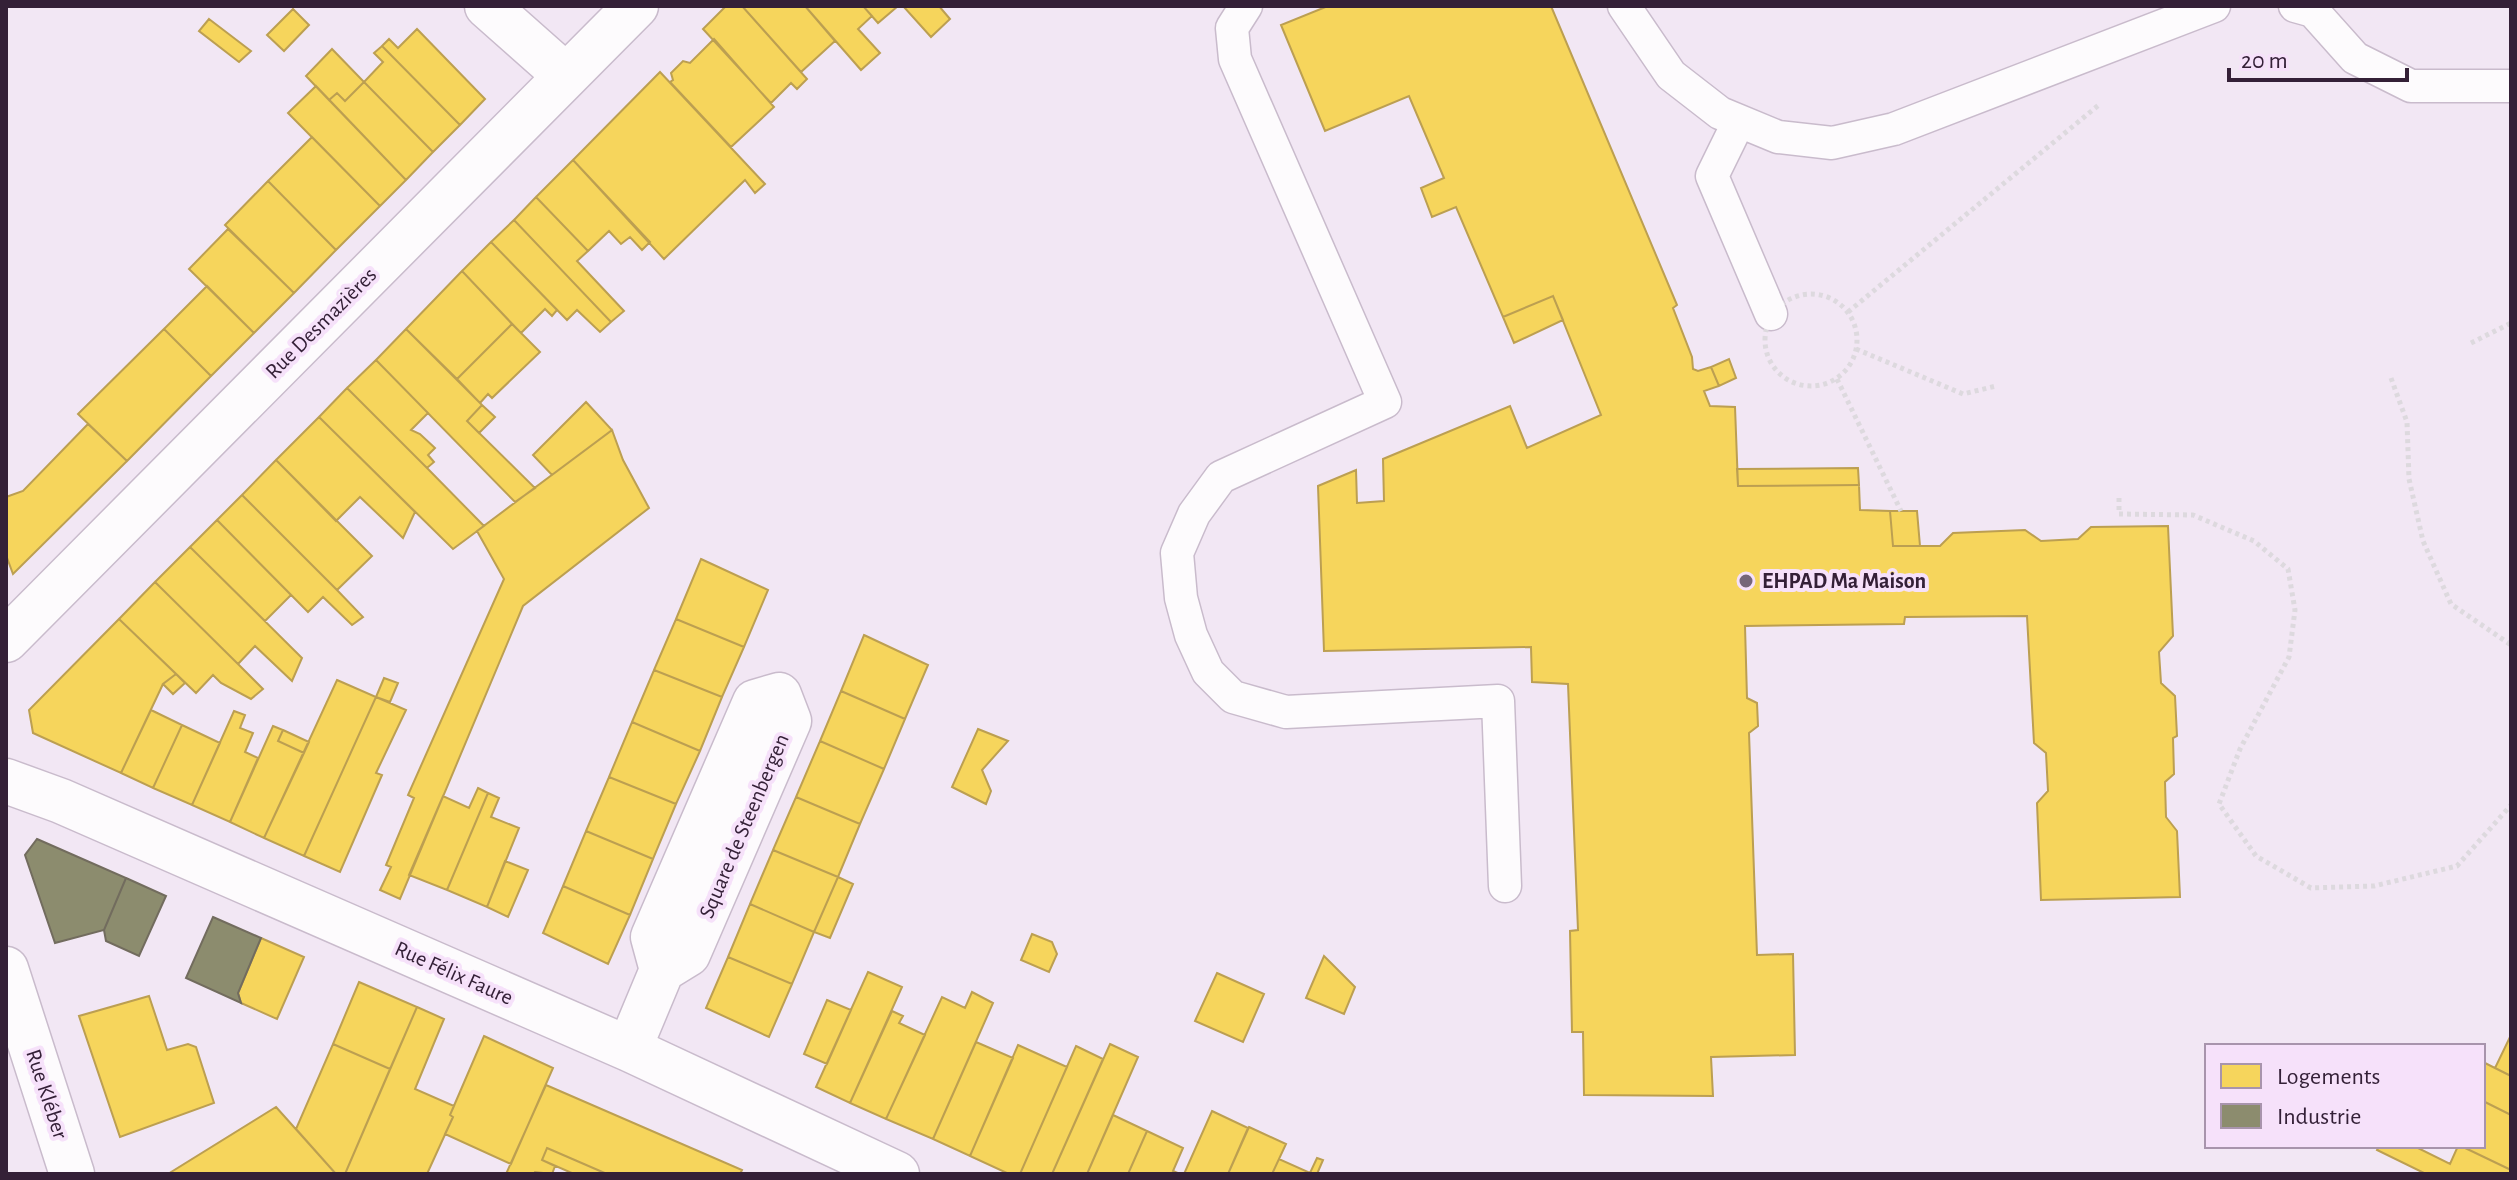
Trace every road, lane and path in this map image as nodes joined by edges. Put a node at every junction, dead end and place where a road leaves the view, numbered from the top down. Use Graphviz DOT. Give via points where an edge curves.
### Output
graph roads {
  1 [pos="487,6"];
  2 [pos="636,6"];
  3 [pos="1246,6"];
  4 [pos="1624,6"];
  5 [pos="2214,6"];
  6 [pos="2295,6"];
  7 [pos="566,76"];
  8 [pos="2511,86"];
  9 [pos="2106,99"];
  10 [pos="1739,121"];
  11 [pos="1848,312"];
  12 [pos="1771,314"];
  13 [pos="2511,323"];
  14 [pos="2471,343"];
  15 [pos="1856,349"];
  16 [pos="2391,378"];
  17 [pos="1837,379"];
  18 [pos="1996,386"];
  19 [pos="2119,498"];
  20 [pos="1901,511"];
  21 [pos="6,640"];
  22 [pos="2511,645"];
  23 [pos="6,781"];
  24 [pos="2511,805"];
  25 [pos="1505,886"];
  26 [pos="6,969"];
  27 [pos="662,970"];
  28 [pos="629,1049"];
  29 [pos="72,1174"];
  30 [pos="897,1174"];
  1 -- 7 [label="street"];
  2 -- 7 [label="street, Rue Desmazières"];
  3 -- 25 [label="lane" via="1232,28 1235,59 1385,402 1221,477 1194,514 1177,553 1191,635 1208,672 1233,697 1286,712 1498,701"];
  4 -- 10 [label="lane" via="1671,75 1720,113"];
  5 -- 10 [label="lane" via="1894,129 1832,143 1778,137"];
  6 -- 8 [label="lane" via="2313,11 2355,58 2411,86"];
  7 -- 21 [label="street, Rue Desmazières"];
  9 -- 11 [label="path"];
  10 -- 12 [label="lane" via="1712,176"];
  13 -- 14 [label="path"];
  15 -- 18 [label="path" via="1963,394"];
  16 -- 22 [label="path" via="2407,422 2409,479 2423,541 2451,604"];
  17 -- 20 [label="path"];
  19 -- 24 [label="path" via="2119,514 2193,515 2254,541 2288,569 2295,610 2289,657 2240,749 2219,804 2256,856 2311,888 2374,886 2457,866"];
  23 -- 28 [label="street, Rue Félix Faure"];
  26 -- 29 [label="street, Rue Kléber"];
  27 -- 27 [label="street, Square de Steenbergen" via="653,937 755,702 779,695 789,721 688,954"];
  27 -- 28 [label="street, Square de Steenbergen"];
  28 -- 30 [label="street, Rue Félix Faure"];
}
